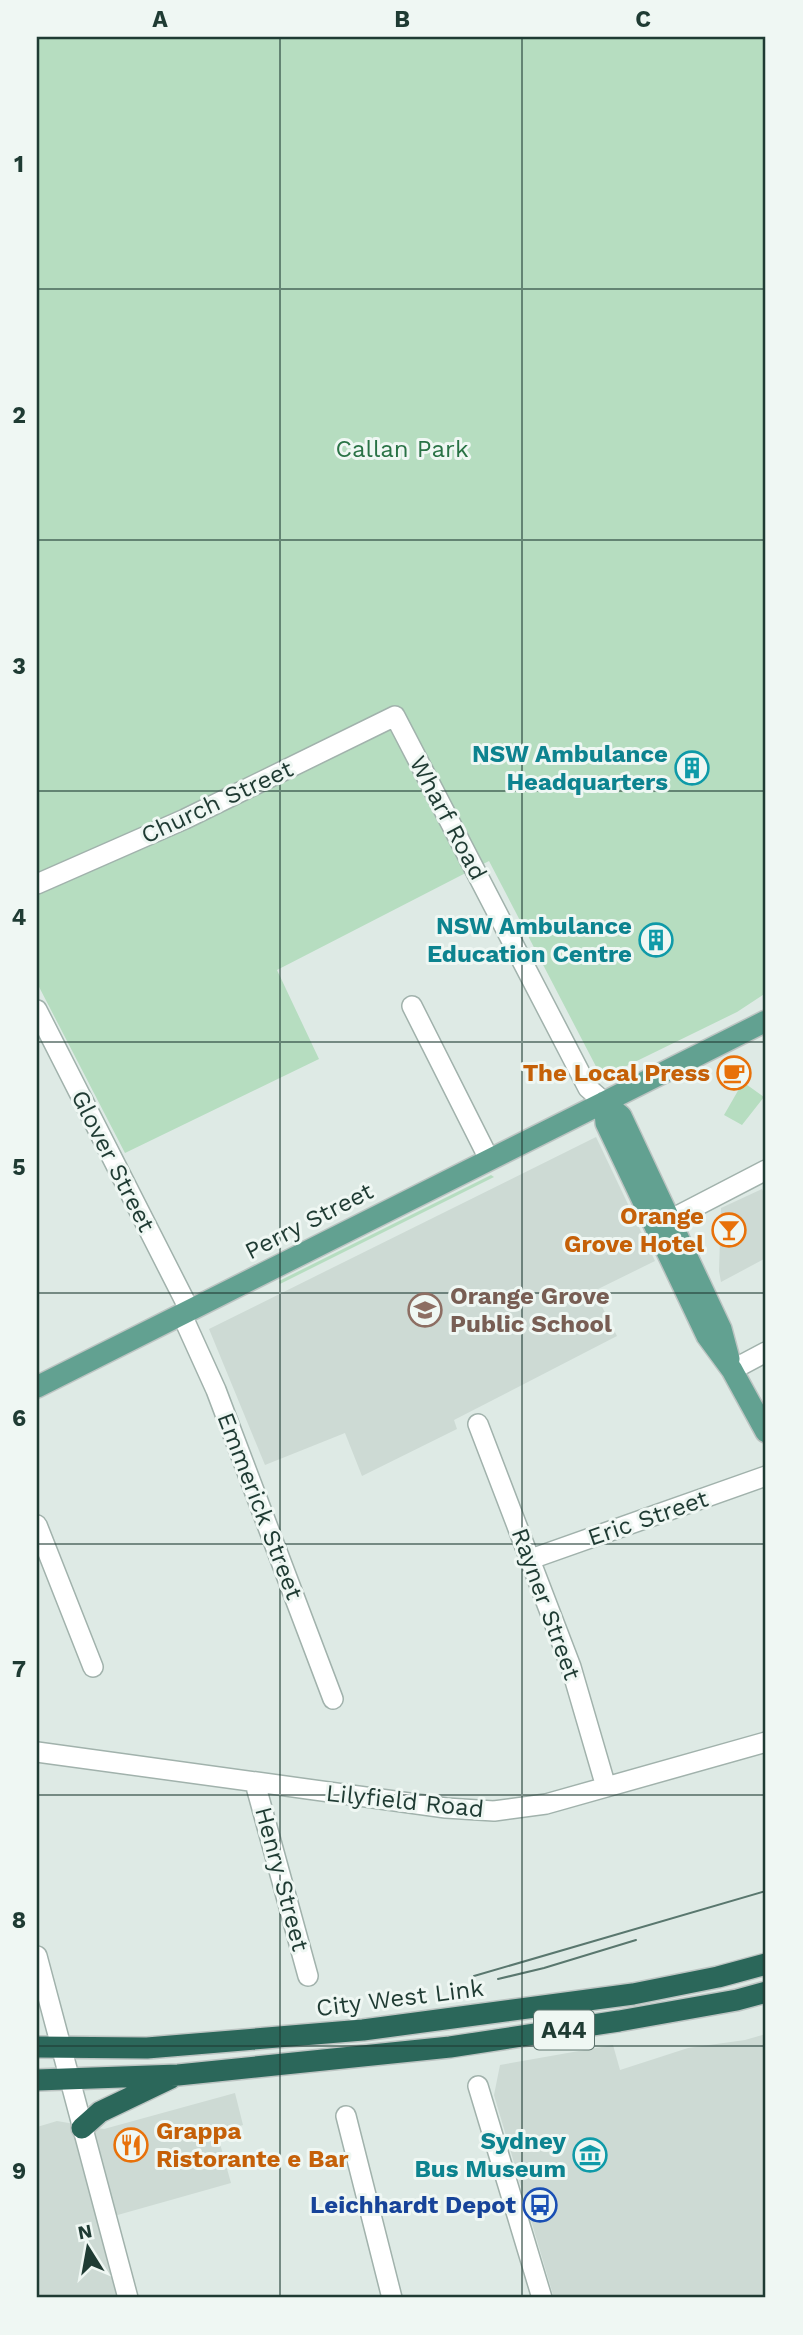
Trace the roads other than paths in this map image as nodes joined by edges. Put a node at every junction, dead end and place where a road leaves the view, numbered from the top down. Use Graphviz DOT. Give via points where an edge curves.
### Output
graph roads {
  1 [pos="395,716"];
  2 [pos="37,884"];
  3 [pos="412,1006"];
  4 [pos="37,1010"];
  5 [pos="766,1021"];
  6 [pos="604,1102"];
  7 [pos="489,1159"];
  8 [pos="766,1170"];
  9 [pos="663,1224"];
  10 [pos="186,1313"];
  11 [pos="766,1352"];
  12 [pos="732,1370"];
  13 [pos="37,1387"];
  14 [pos="478,1424"];
  15 [pos="766,1432"];
  16 [pos="766,1476"];
  17 [pos="37,1525"];
  18 [pos="531,1559"];
  19 [pos="93,1667"];
  20 [pos="333,1699"];
  21 [pos="766,1742"];
  22 [pos="37,1752"];
  23 [pos="256,1783"];
  24 [pos="606,1787"];
  25 [pos="37,1956"];
  26 [pos="766,1964"];
  27 [pos="308,1976"];
  28 [pos="766,1992"];
  29 [pos="37,2047"];
  30 [pos="61,2047"];
  31 [pos="178,2075"];
  32 [pos="68,2079"];
  33 [pos="37,2080"];
  34 [pos="478,2086"];
  35 [pos="346,2116"];
  36 [pos="82,2128"];
  37 [pos="128,2298"];
  38 [pos="392,2298"];
  39 [pos="542,2298"];
  1 -- 2 [label="street, Church Street" via="185,819"];
  1 -- 6 [label="street, Wharf Road" via="588,1088"];
  3 -- 7 [label="street"];
  4 -- 10 [label="street, Glover Street"];
  5 -- 6 [label="main road, Perry Street"];
  6 -- 7 [label="main road, Perry Street"];
  6 -- 9 [label="main road" via="606,1123"];
  7 -- 10 [label="main road, Perry Street"];
  8 -- 9 [label="street"];
  9 -- 12 [label="main road" via="707,1336"];
  10 -- 13 [label="main road, Perry Street"];
  10 -- 20 [label="street, Emmerick Street"];
  11 -- 12 [label="street"];
  12 -- 15 [label="main road"];
  14 -- 18 [label="street, Rayner Street"];
  16 -- 18 [label="street, Eric Street"];
  17 -- 19 [label="street"];
  18 -- 24 [label="street, Rayner Street" via="571,1667"];
  21 -- 24 [label="street, Lilyfield Road"];
  22 -- 23 [label="street, Lilyfield Road"];
  23 -- 24 [label="street, Lilyfield Road" via="495,1811 546,1804"];
  23 -- 27 [label="street, Henry Street"];
  25 -- 30 [label="street"];
  26 -- 30 [label="highway, City West Link / A44" via="633,1994 363,2031 147,2048"];
  28 -- 31 [label="highway, A44" via="450,2048"];
  29 -- 30 [label="highway, City West Link / A44"];
  30 -- 32 [label="street"];
  31 -- 32 [label="highway, A44"];
  31 -- 36 [label="highway" via="100,2112"];
  32 -- 33 [label="highway, A44"];
  32 -- 36 [label="street"];
  34 -- 39 [label="street"];
  35 -- 38 [label="street"];
  36 -- 37 [label="street"];
}
